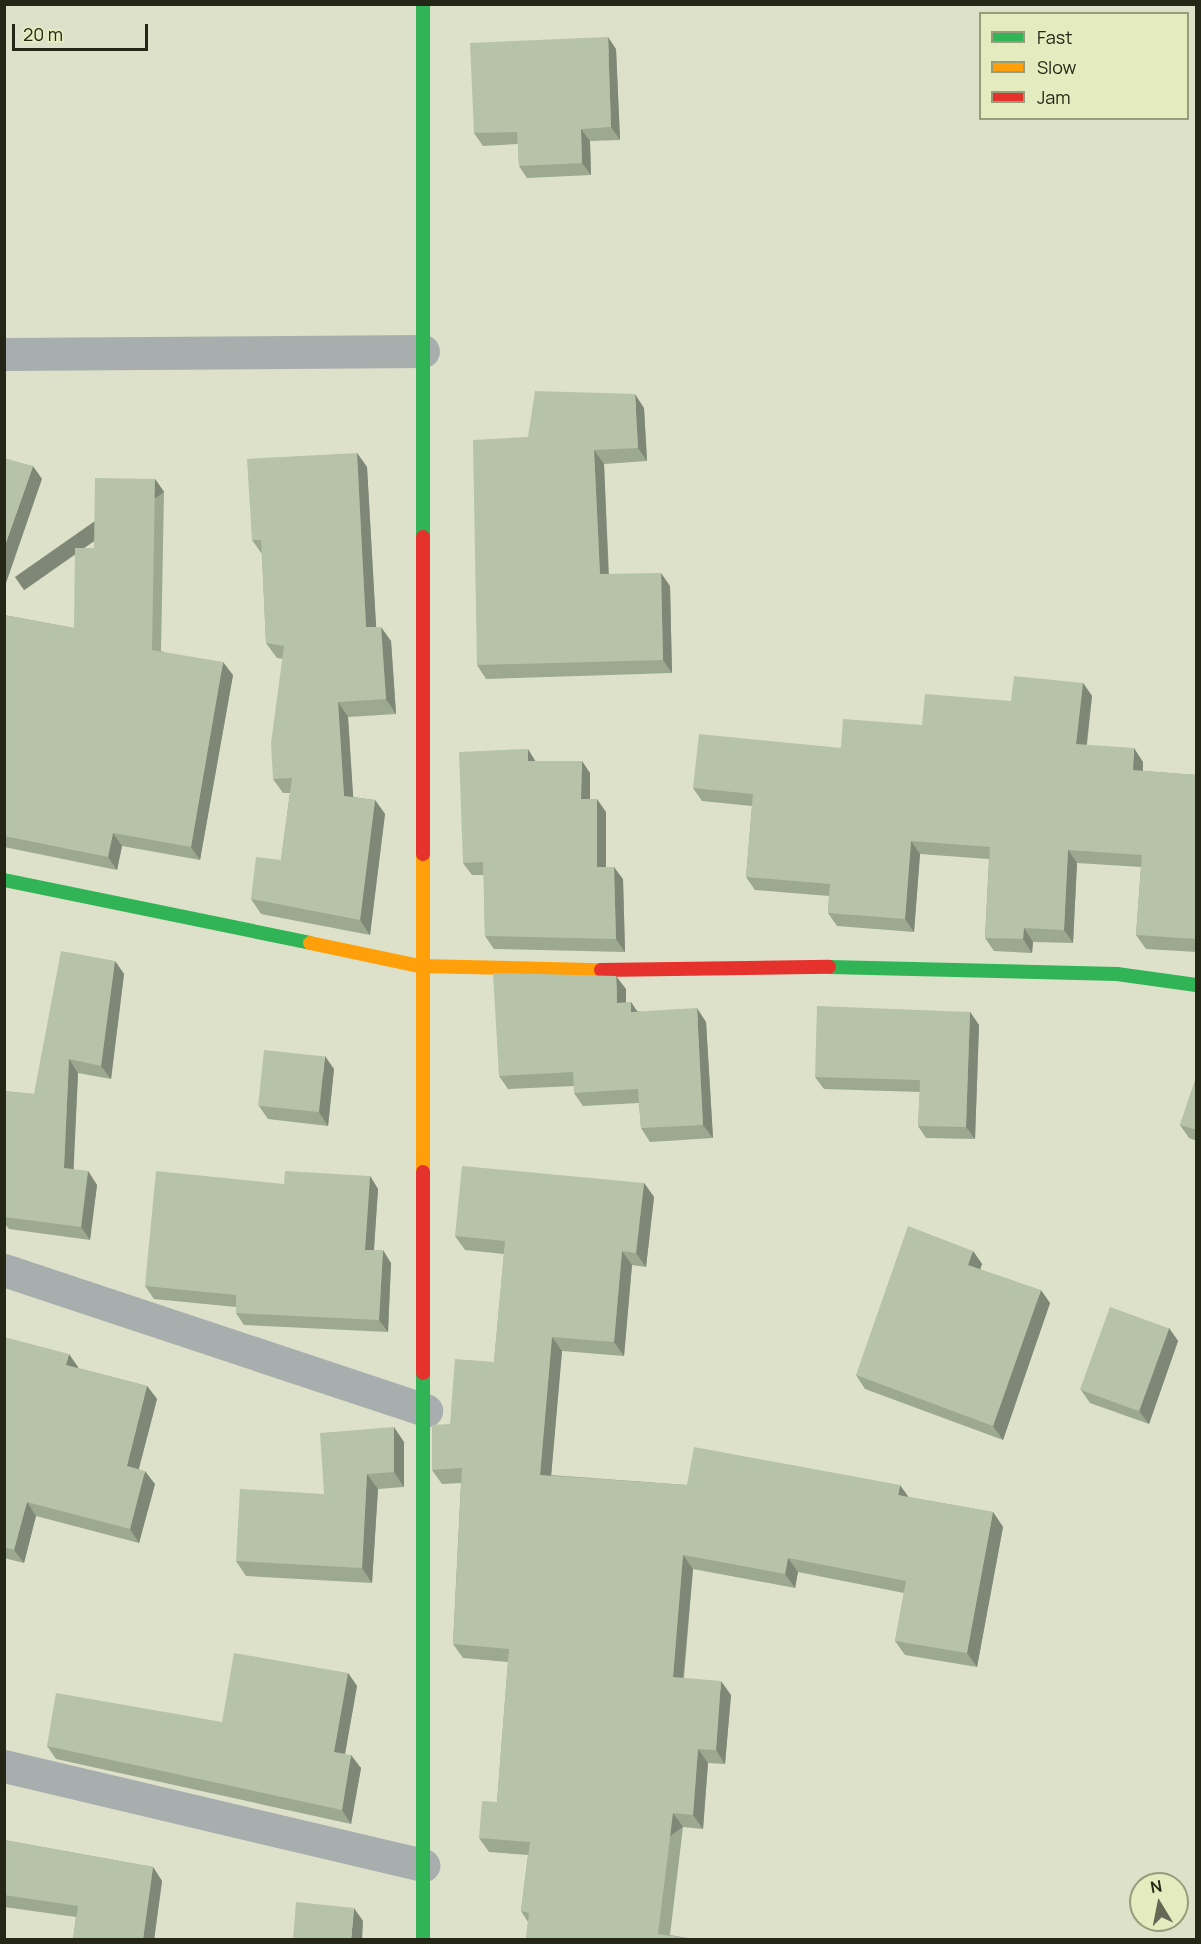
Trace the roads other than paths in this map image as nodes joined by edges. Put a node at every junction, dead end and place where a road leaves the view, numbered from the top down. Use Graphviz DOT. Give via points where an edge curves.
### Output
graph roads {
  1 [pos="423,4"];
  2 [pos="423,351"];
  3 [pos="4,354"];
  4 [pos="4,880"];
  5 [pos="419,966"];
  6 [pos="1197,985"];
  7 [pos="4,1270"];
  8 [pos="426,1410"];
  9 [pos="4,1766"];
  10 [pos="423,1865"];
  11 [pos="423,1940"];
  1 -- 2 [label="street"];
  2 -- 3 [label="street"];
  2 -- 5 [label="street"];
  4 -- 5 [label="street"];
  5 -- 6 [label="street" via="657,971 865,966 1116,974"];
  5 -- 8 [label="street"];
  7 -- 8 [label="street"];
  8 -- 10 [label="street"];
  9 -- 10 [label="street"];
  10 -- 11 [label="street"];
}
